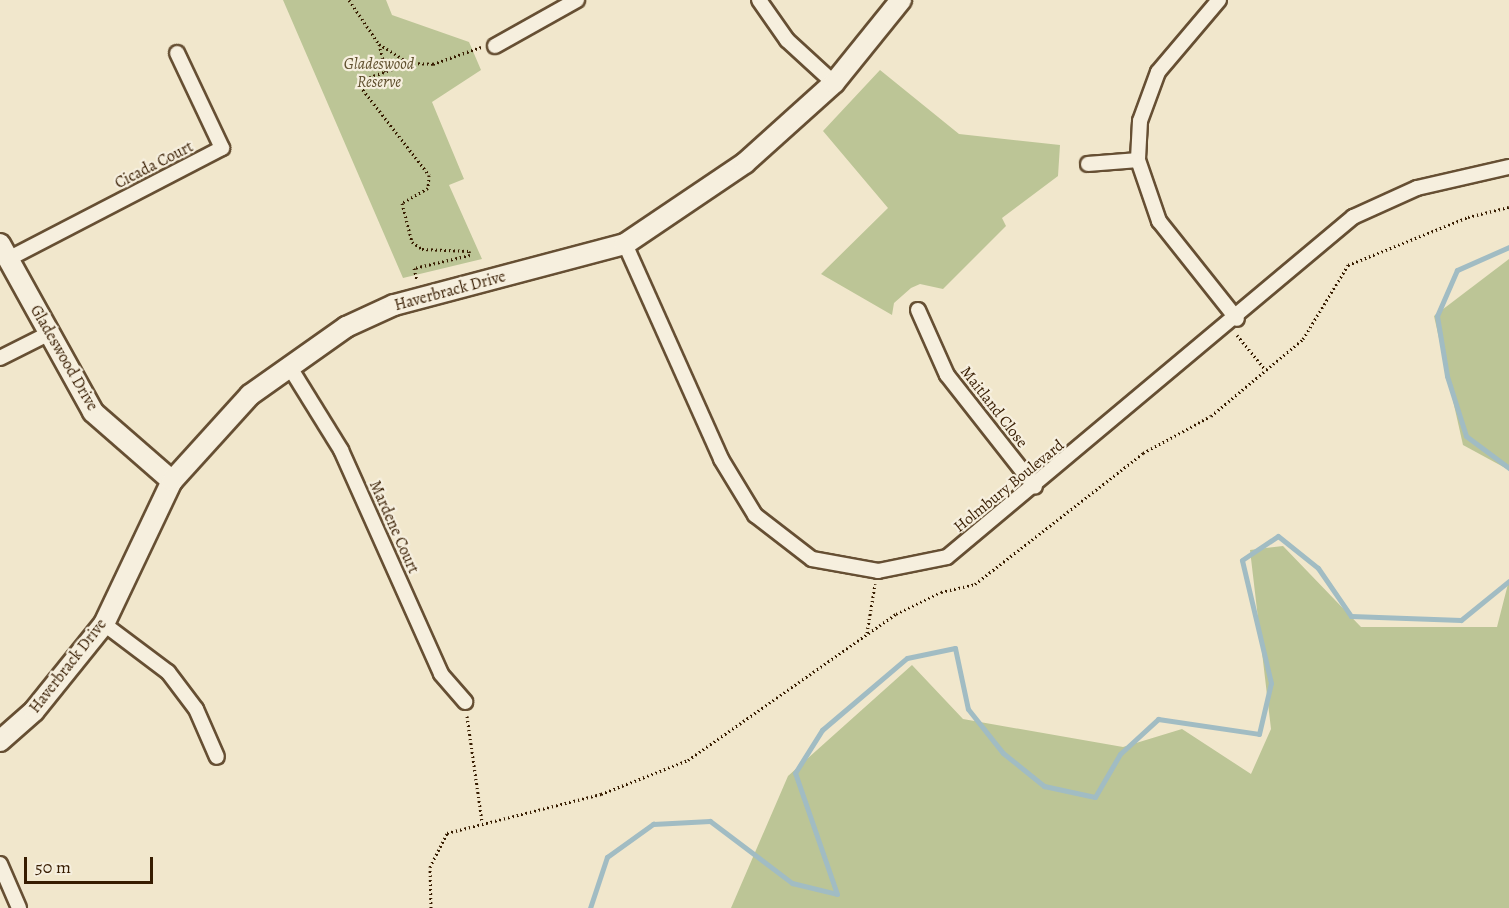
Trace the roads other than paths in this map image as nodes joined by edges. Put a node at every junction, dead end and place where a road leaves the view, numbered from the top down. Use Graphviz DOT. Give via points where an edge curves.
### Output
graph roads {
  1 [pos="577,0"];
  2 [pos="759,0"];
  3 [pos="901,0"];
  4 [pos="1219,0"];
  5 [pos="495,46"];
  6 [pos="177,53"];
  7 [pos="834,83"];
  8 [pos="1138,160"];
  9 [pos="1088,164"];
  10 [pos="1509,167"];
  11 [pos="625,244"];
  12 [pos="4,252"];
  13 [pos="918,310"];
  14 [pos="1233,322"];
  15 [pos="48,334"];
  16 [pos="0,358"];
  17 [pos="289,366"];
  18 [pos="172,482"];
  19 [pos="1035,488"];
  20 [pos="104,624"];
  21 [pos="465,702"];
  22 [pos="0,741"];
  23 [pos="217,757"];
  24 [pos="0,864"];
  25 [pos="19,908"];
  1 -- 5 [label="street"];
  2 -- 7 [label="street" via="787,40"];
  3 -- 7 [label="street, Haverbrack Drive"];
  4 -- 8 [label="street" via="1158,72 1140,121"];
  6 -- 12 [label="street, Cicada Court" via="222,148"];
  7 -- 11 [label="street, Haverbrack Drive" via="745,163"];
  8 -- 9 [label="street"];
  8 -- 14 [label="street" via="1159,222"];
  10 -- 14 [label="street, Holmbury Boulevard" via="1417,188 1368,208"];
  11 -- 17 [label="street, Haverbrack Drive" via="422,296 346,327"];
  11 -- 19 [label="street, Holmbury Boulevard" via="721,459 755,515 812,559 878,570 947,557"];
  12 -- 15 [label="street, Gladeswood Drive"];
  13 -- 19 [label="street, Maitland Close" via="947,375"];
  14 -- 19 [label="street, Holmbury Boulevard"];
  15 -- 16 [label="street"];
  15 -- 18 [label="street, Gladeswood Drive" via="93,412"];
  17 -- 18 [label="street, Haverbrack Drive" via="250,395"];
  17 -- 21 [label="street, Mardene Court" via="341,450 441,674"];
  18 -- 20 [label="street, Haverbrack Drive"];
  20 -- 22 [label="street, Haverbrack Drive" via="34,711"];
  20 -- 23 [label="street" via="168,672 196,709"];
  24 -- 25 [label="street"];
}
